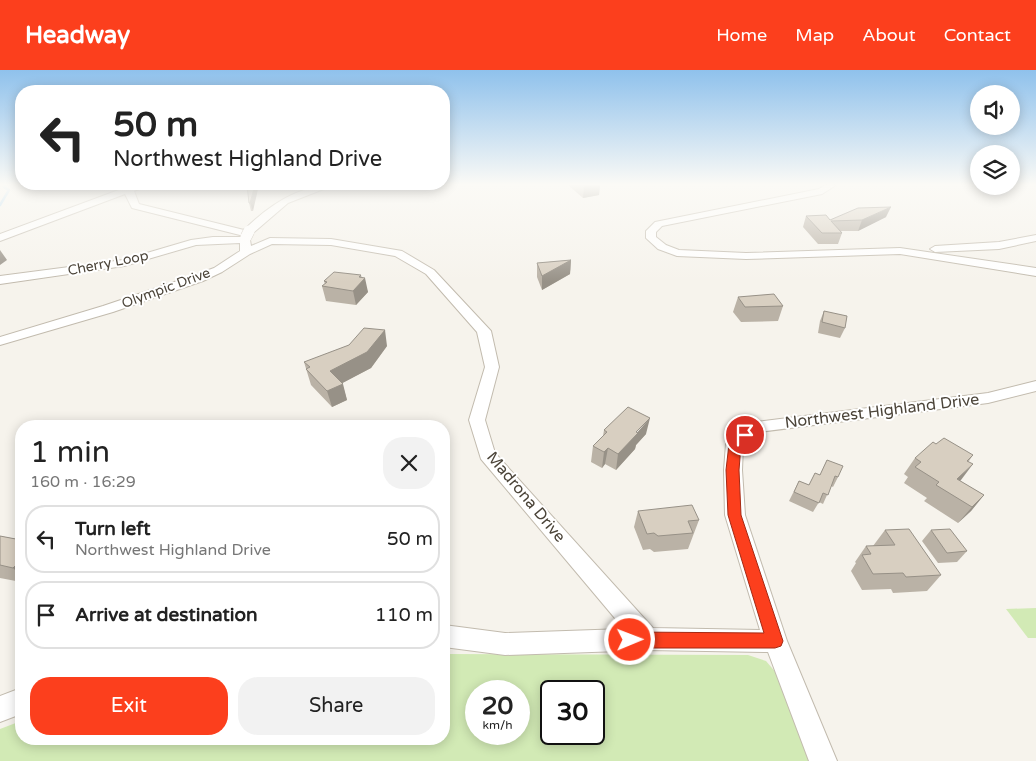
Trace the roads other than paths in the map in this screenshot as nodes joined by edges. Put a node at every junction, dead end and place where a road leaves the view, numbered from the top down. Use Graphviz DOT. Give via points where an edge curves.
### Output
graph roads {
  1 [pos="53,217"];
  2 [pos="178,217"];
  3 [pos="269,217"];
  4 [pos="692,217"];
  5 [pos="0,238"];
  6 [pos="1036,238"];
  7 [pos="246,240"];
  8 [pos="270,241"];
  9 [pos="900,251"];
  10 [pos="1036,272"];
  11 [pos="0,280"];
  12 [pos="0,341"];
  13 [pos="1036,386"];
  14 [pos="450,637"];
  15 [pos="648,639"];
  16 [pos="775,641"];
  17 [pos="15,703"];
  18 [pos="0,709"];
  19 [pos="823,761"];
  1 -- 5 [label="street"];
  2 -- 8 [label="street"];
  3 -- 7 [label="street, Olympic Drive"];
  4 -- 9 [label="street" via="658,224 651,238 677,253 746,256"];
  6 -- 9 [label="street" via="986,247"];
  7 -- 8 [label="street, Madrona Drive"];
  7 -- 11 [label="street, Cherry Loop" via="195,242 124,263"];
  7 -- 12 [label="street, Olympic Drive" via="218,270 199,278"];
  8 -- 15 [label="street, Madrona Drive" via="331,242 398,252 430,272 484,331 492,367 477,420 488,454"];
  9 -- 10 [label="street"];
  13 -- 16 [label="street, Northwest Highland Drive" via="988,398 754,427 735,444 732,470 734,515"];
  14 -- 15 [label="street" via="505,644"];
  15 -- 16 [label="street"];
  16 -- 19 [label="street, Northwest Highland Drive"];
  17 -- 18 [label="street"];
}
